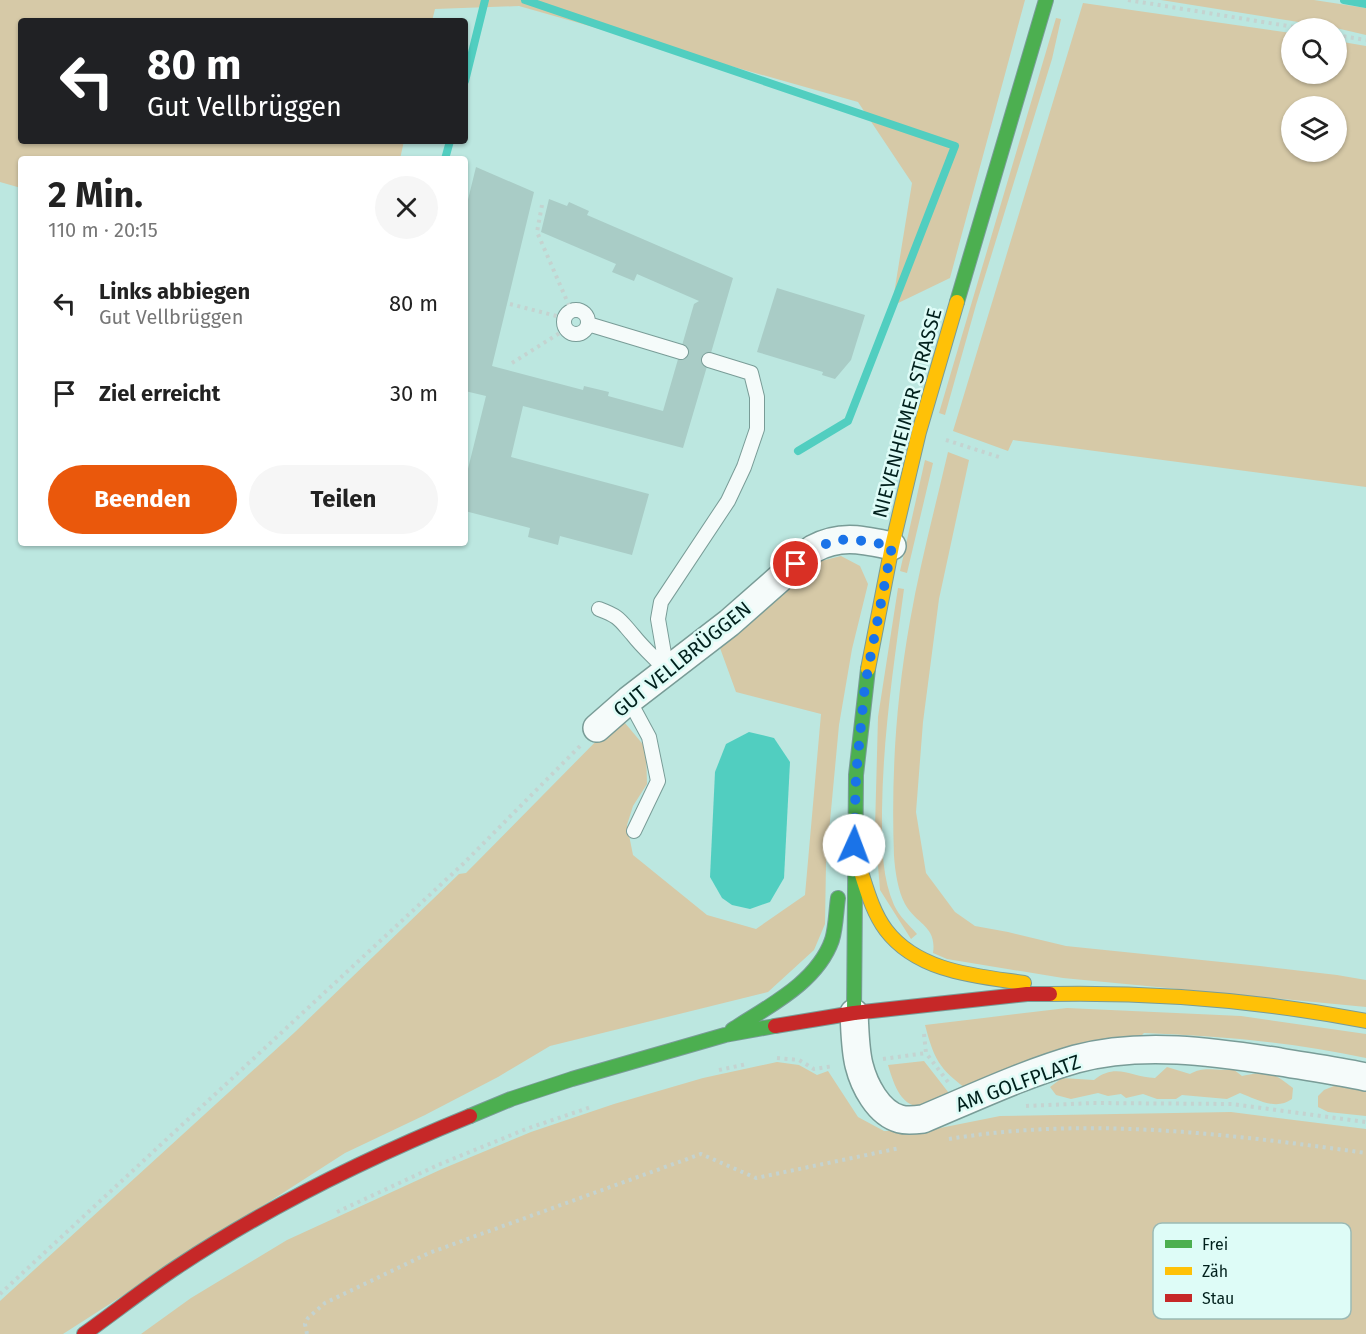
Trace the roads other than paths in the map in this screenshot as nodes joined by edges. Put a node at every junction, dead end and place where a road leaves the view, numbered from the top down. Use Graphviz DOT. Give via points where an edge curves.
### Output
graph roads {
  1 [pos="1046,0"];
  2 [pos="588,324"];
  3 [pos="681,352"];
  4 [pos="709,360"];
  5 [pos="892,546"];
  6 [pos="599,609"];
  7 [pos="667,671"];
  8 [pos="629,700"];
  9 [pos="597,728"];
  10 [pos="634,831"];
  11 [pos="854,845"];
  12 [pos="1083,993"];
  13 [pos="854,1013"];
  14 [pos="1366,1021"];
  15 [pos="725,1035"];
  16 [pos="1366,1077"];
  17 [pos="84,1334"];
  1 -- 5 [label="main road, NIEVENHEIMER STRASSE" via="919,432"];
  2 -- 2 [label="lane" via="586,315 579,310 567,319 577,334"];
  2 -- 3 [label="lane"];
  4 -- 7 [label="lane" via="751,373 757,397 757,429 728,501 661,602 658,619"];
  5 -- 7 [label="street, GUT VELLBRÜGGEN" via="839,539 820,546"];
  5 -- 11 [label="main road, NIEVENHEIMER STRASSE" via="865,685"];
  6 -- 7 [label="lane" via="624,622"];
  7 -- 8 [label="street, GUT VELLBRÜGGEN"];
  8 -- 9 [label="street, GUT VELLBRÜGGEN"];
  8 -- 10 [label="lane" via="649,737 658,781"];
  11 -- 12 [label="main road" via="875,913 892,938 920,960 950,970"];
  11 -- 13 [label="main road"];
  11 -- 15 [label="main road" via="840,881 832,940 824,955 786,993"];
  12 -- 13 [label="main road" via="1027,994"];
  12 -- 14 [label="main road" via="1198,998 1310,1010"];
  13 -- 15 [label="main road"];
  13 -- 16 [label="street, AM GOLFPLATZ" via="858,1063 872,1096 898,1119 910,1121 1048,1068 1136,1050 1248,1057"];
  15 -- 17 [label="main road" via="522,1095 398,1145 257,1219 177,1268"];
}
